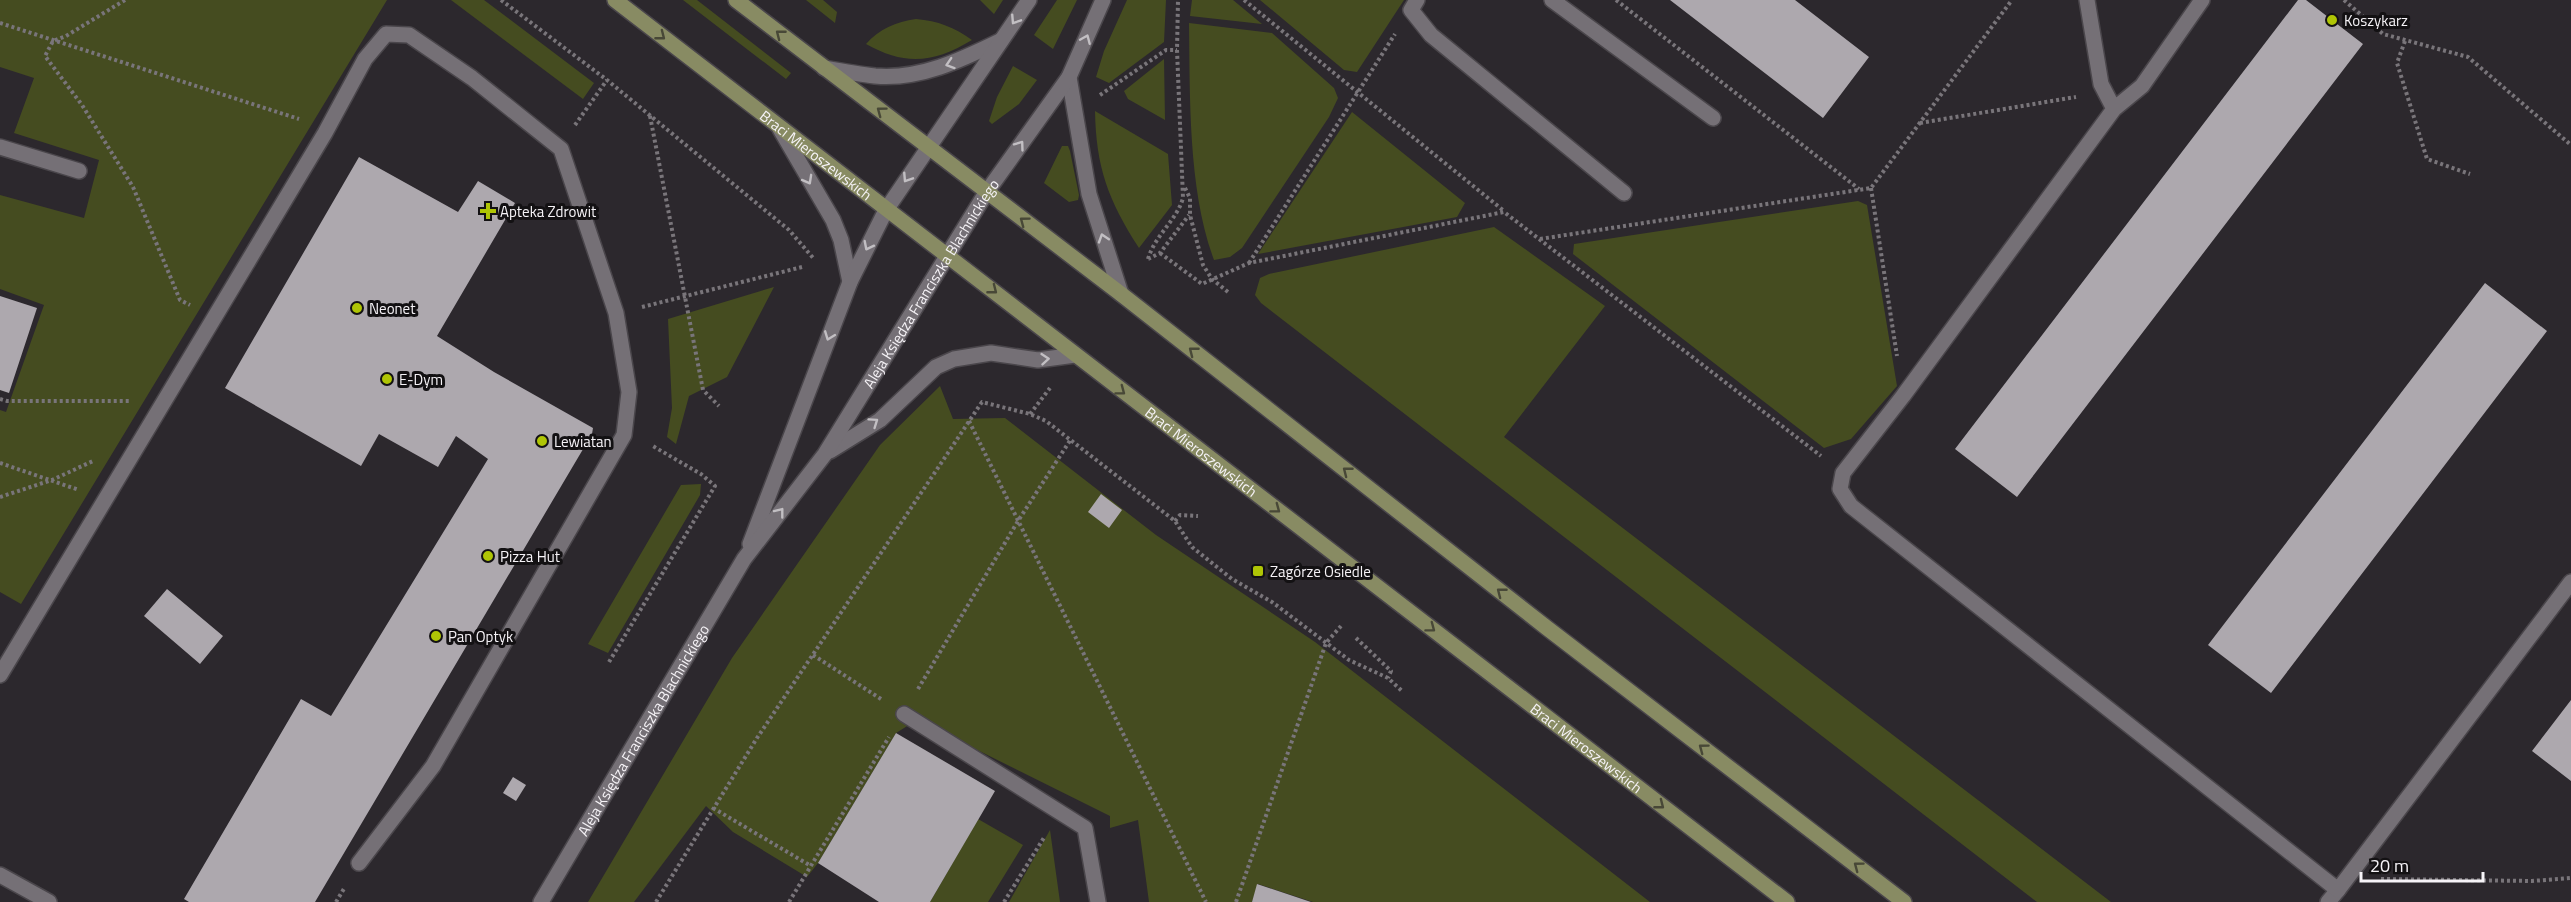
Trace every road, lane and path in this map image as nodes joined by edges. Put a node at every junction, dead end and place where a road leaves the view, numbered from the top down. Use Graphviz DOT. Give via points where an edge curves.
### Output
graph roads {
  1 [pos="125,0"];
  2 [pos="501,0"];
  3 [pos="615,0"];
  4 [pos="736,0"];
  5 [pos="1029,0"];
  6 [pos="1103,0"];
  7 [pos="1178,0"];
  8 [pos="1244,0"];
  9 [pos="1552,0"];
  10 [pos="1617,0"];
  11 [pos="2012,0"];
  12 [pos="2087,0"];
  13 [pos="2202,0"];
  14 [pos="2344,0"];
  15 [pos="1414,5"];
  16 [pos="0,23"];
  17 [pos="1003,40"];
  18 [pos="52,41"];
  19 [pos="2405,41"];
  20 [pos="1177,51"];
  21 [pos="824,68"];
  22 [pos="1069,77"];
  23 [pos="607,80"];
  24 [pos="1357,93"];
  25 [pos="1100,95"];
  26 [pos="585,108"];
  27 [pos="2114,109"];
  28 [pos="650,115"];
  29 [pos="1713,118"];
  30 [pos="303,120"];
  31 [pos="1919,123"];
  32 [pos="780,129"];
  33 [pos="2571,145"];
  34 [pos="0,147"];
  35 [pos="927,147"];
  36 [pos="79,171"];
  37 [pos="2470,174"];
  38 [pos="1183,184"];
  39 [pos="1870,188"];
  40 [pos="1859,189"];
  41 [pos="986,193"];
  42 [pos="1624,193"];
  43 [pos="886,210"];
  44 [pos="1504,212"];
  45 [pos="1190,215"];
  46 [pos="1540,239"];
  47 [pos="1160,253"];
  48 [pos="947,254"];
  49 [pos="818,261"];
  50 [pos="1249,263"];
  51 [pos="802,267"];
  52 [pos="1212,279"];
  53 [pos="850,282"];
  54 [pos="1228,292"];
  55 [pos="1121,294"];
  56 [pos="687,296"];
  57 [pos="180,300"];
  58 [pos="642,307"];
  59 [pos="1075,355"];
  60 [pos="1050,388"];
  61 [pos="1903,396"];
  62 [pos="0,399"];
  63 [pos="140,400"];
  64 [pos="719,406"];
  65 [pos="1030,414"];
  66 [pos="969,421"];
  67 [pos="1071,439"];
  68 [pos="644,441"];
  69 [pos="825,454"];
  70 [pos="0,463"];
  71 [pos="126,465"];
  72 [pos="1843,473"];
  73 [pos="52,480"];
  74 [pos="0,496"];
  75 [pos="103,502"];
  76 [pos="1197,516"];
  77 [pos="1018,521"];
  78 [pos="1175,521"];
  79 [pos="744,559"];
  80 [pos="2571,582"];
  81 [pos="1341,626"];
  82 [pos="1356,638"];
  83 [pos="1326,643"];
  84 [pos="813,655"];
  85 [pos="609,662"];
  86 [pos="0,675"];
  87 [pos="1388,678"];
  88 [pos="1403,692"];
  89 [pos="904,714"];
  90 [pos="713,808"];
  91 [pos="1060,812"];
  92 [pos="359,863"];
  93 [pos="811,866"];
  94 [pos="0,875"];
  95 [pos="2571,878"];
  96 [pos="2338,890"];
  97 [pos="49,902"];
  98 [pos="541,902"];
  99 [pos="656,902"];
  100 [pos="789,902"];
  101 [pos="1004,902"];
  102 [pos="1098,902"];
  103 [pos="1206,902"];
  104 [pos="1236,902"];
  105 [pos="1787,902"];
  106 [pos="1904,902"];
  1 -- 18 [label="path"];
  2 -- 23 [label="path"];
  3 -- 32 [label="main road, Braci Mieroszewskich, one-way"];
  21 -- 4 [label="main road, one-way"];
  5 -- 17 [label="street, Aleja Księdza Franciszka Blachnickiego, one-way"];
  22 -- 6 [label="street, Aleja Księdza Franciszka Blachnickiego, one-way"];
  7 -- 20 [label="path"];
  8 -- 24 [label="path"];
  9 -- 29 [label="street"];
  10 -- 40 [label="path"];
  11 -- 31 [label="path"];
  12 -- 27 [label="street" via="2101,84"];
  13 -- 27 [label="street" via="2142,86"];
  14 -- 19 [label="path" via="2383,34"];
  15 -- 24 [label="path"];
  15 -- 42 [label="street" via="1431,35"];
  16 -- 18 [label="path"];
  17 -- 21 [label="street, one-way" via="955,63 915,74 877,76"];
  17 -- 35 [label="street, Aleja Księdza Franciszka Blachnickiego"];
  18 -- 30 [label="path"];
  18 -- 57 [label="path" via="45,56 82,105 133,187"];
  19 -- 33 [label="path" via="2468,57"];
  19 -- 37 [label="path" via="2397,63 2427,159"];
  20 -- 25 [label="path" via="1166,50"];
  20 -- 38 [label="path"];
  35 -- 21 [label="main road, one-way"];
  41 -- 22 [label="street, Aleja Księdza Franciszka Blachnickiego, one-way"];
  55 -- 22 [label="street, one-way" via="1089,194"];
  23 -- 26 [label="path"];
  23 -- 28 [label="path"];
  24 -- 44 [label="path"];
  24 -- 50 [label="path"];
  27 -- 31 [label="path" via="2093,94"];
  27 -- 61 [label="street"];
  28 -- 49 [label="path" via="789,230"];
  28 -- 56 [label="path"];
  31 -- 39 [label="path"];
  32 -- 43 [label="main road, Braci Mieroszewskich"];
  32 -- 53 [label="street, one-way" via="833,220"];
  34 -- 36 [label="street"];
  35 -- 41 [label="main road"];
  35 -- 43 [label="street, Aleja Księdza Franciszka Blachnickiego, one-way"];
  38 -- 45 [label="path" via="1190,198"];
  38 -- 47 [label="path" via="1181,205 1157,237 1148,259"];
  39 -- 40 [label="path"];
  39 -- 61 [label="path"];
  40 -- 46 [label="path"];
  41 -- 48 [label="street, Aleja Księdza Franciszka Blachnickiego"];
  55 -- 41 [label="main road, one-way"];
  43 -- 48 [label="main road, Braci Mieroszewskich"];
  43 -- 53 [label="street, Aleja Księdza Franciszka Blachnickiego, one-way"];
  44 -- 46 [label="path"];
  44 -- 50 [label="path"];
  45 -- 47 [label="path"];
  45 -- 52 [label="path" via="1203,265"];
  46 -- 72 [label="path"];
  47 -- 52 [label="path" via="1202,284"];
  48 -- 59 [label="main road, Braci Mieroszewskich, one-way"];
  48 -- 69 [label="street, Aleja Księdza Franciszka Blachnickiego"];
  50 -- 52 [label="path"];
  51 -- 56 [label="path"];
  52 -- 54 [label="path"];
  53 -- 79 [label="street, Aleja Księdza Franciszka Blachnickiego, one-way"];
  106 -- 55 [label="main road, one-way"];
  56 -- 58 [label="path"];
  56 -- 64 [label="path" via="703,390"];
  69 -- 59 [label="street, one-way" via="880,420 936,367 954,359 991,353 1038,360"];
  59 -- 105 [label="main road, Braci Mieroszewskich, one-way"];
  60 -- 65 [label="path"];
  61 -- 72 [label="street"];
  62 -- 63 [label="path"];
  65 -- 66 [label="path" via="982,402"];
  65 -- 67 [label="path"];
  66 -- 77 [label="path"];
  66 -- 84 [label="path"];
  67 -- 77 [label="path"];
  67 -- 78 [label="path"];
  68 -- 85 [label="path" via="715,486"];
  79 -- 69 [label="street, Aleja Księdza Franciszka Blachnickiego, one-way"];
  70 -- 73 [label="path"];
  71 -- 73 [label="path" via="108,455"];
  71 -- 75 [label="street"];
  71 -- 92 [label="street" via="325,133 365,59 386,34 409,35 472,78 561,149 616,313 629,392 624,435 433,766"];
  72 -- 96 [label="street" via="1840,489 1851,506"];
  73 -- 74 [label="path"];
  73 -- 75 [label="path"];
  75 -- 86 [label="street"];
  76 -- 78 [label="path" via="1180,515"];
  77 -- 89 [label="path"];
  77 -- 103 [label="path"];
  78 -- 83 [label="path" via="1192,547"];
  79 -- 98 [label="street, Aleja Księdza Franciszka Blachnickiego"];
  80 -- 96 [label="street"];
  81 -- 83 [label="path"];
  82 -- 87 [label="path" via="1391,671"];
  83 -- 87 [label="path" via="1357,665"];
  83 -- 104 [label="path"];
  84 -- 89 [label="path"];
  84 -- 90 [label="path"];
  87 -- 88 [label="path"];
  89 -- 91 [label="street"];
  89 -- 93 [label="path"];
  90 -- 93 [label="path"];
  90 -- 99 [label="path"];
  91 -- 101 [label="path"];
  91 -- 102 [label="street" via="1085,828"];
  93 -- 100 [label="path"];
  94 -- 97 [label="street"];
  95 -- 96 [label="path"];
}
